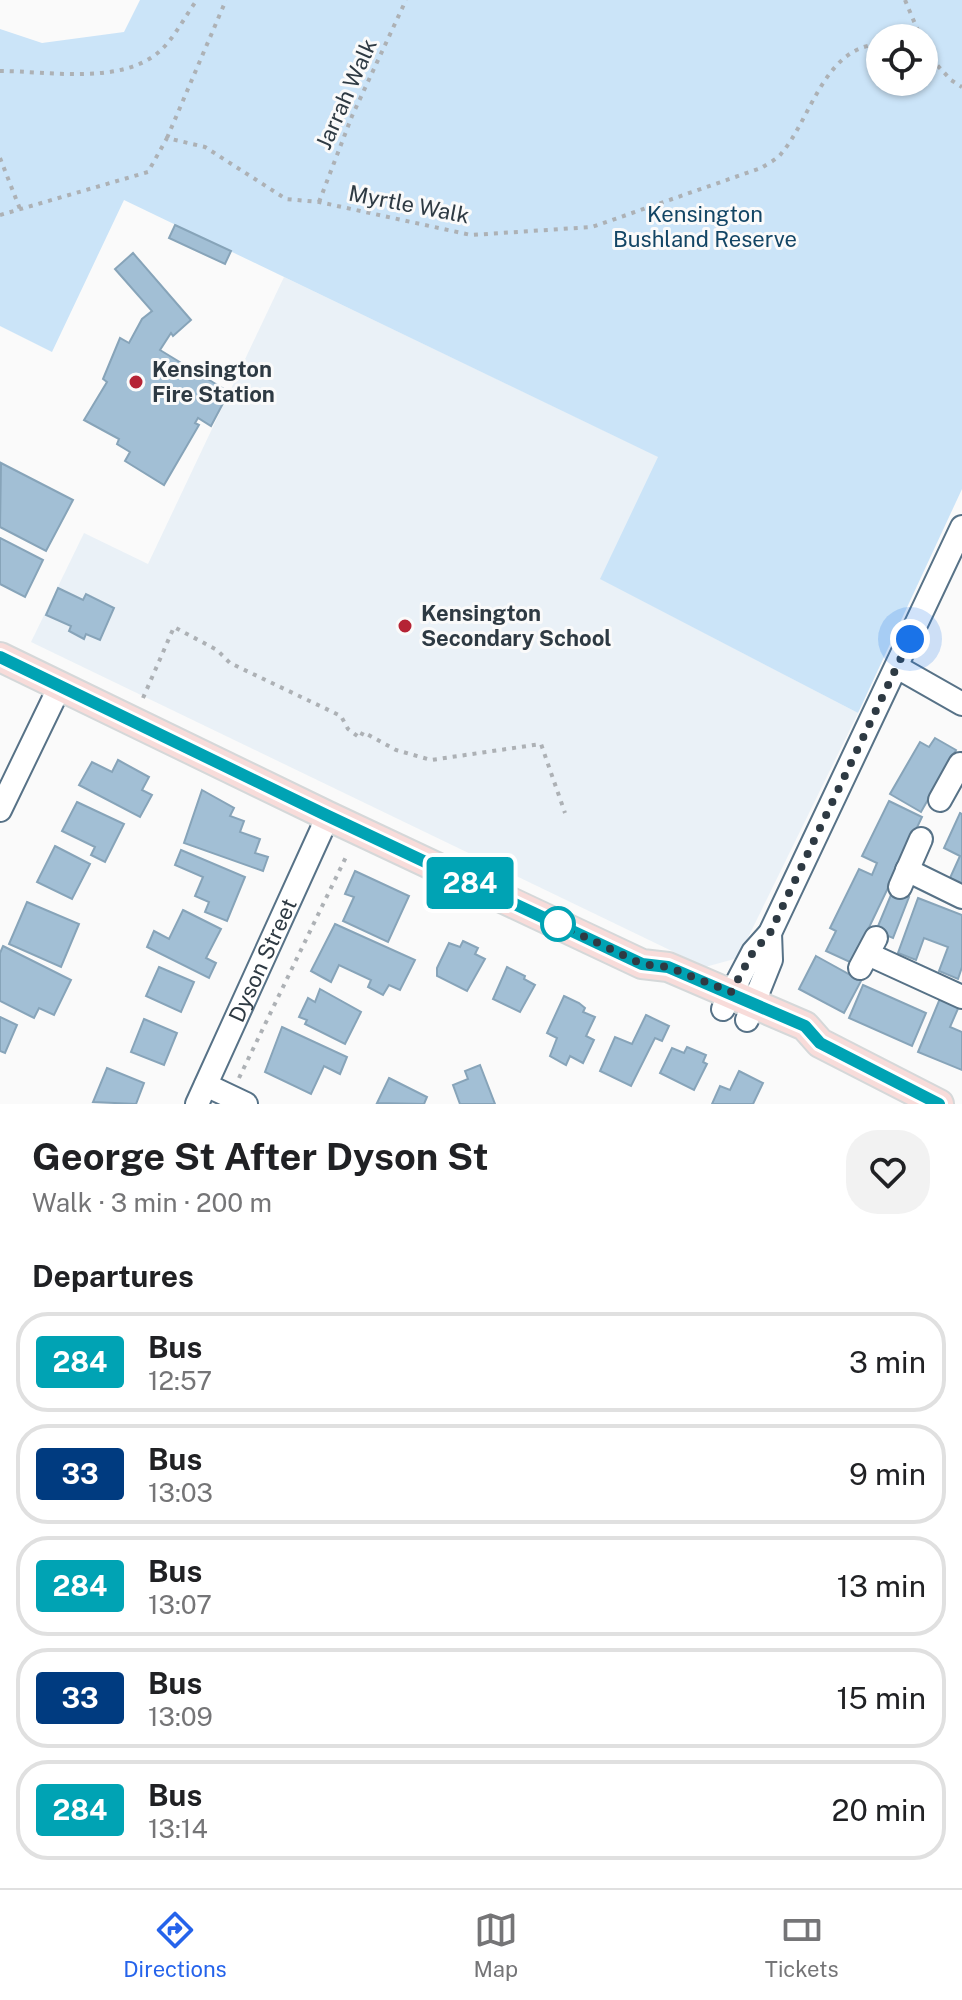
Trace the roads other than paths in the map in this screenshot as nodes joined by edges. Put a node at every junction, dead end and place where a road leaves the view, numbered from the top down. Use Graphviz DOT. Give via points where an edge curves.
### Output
graph roads {
  1 [pos="962,527"];
  2 [pos="0,657"];
  3 [pos="897,667"];
  4 [pos="60,686"];
  5 [pos="962,704"];
  6 [pos="962,765"];
  7 [pos="940,800"];
  8 [pos="0,810"];
  9 [pos="328,816"];
  10 [pos="921,839"];
  11 [pos="962,897"];
  12 [pos="868,953"];
  13 [pos="962,997"];
  14 [pos="739,1006"];
  15 [pos="201,1094"];
  16 [pos="246,1104"];
  17 [pos="939,1104"];
  1 -- 3 [label="street"];
  2 -- 4 [label="main road"];
  3 -- 5 [label="street"];
  3 -- 14 [label="street" via="770,933 753,952"];
  4 -- 8 [label="street"];
  4 -- 9 [label="main road"];
  6 -- 7 [label="street"];
  9 -- 14 [label="main road" via="642,964 668,967"];
  9 -- 15 [label="street, Dyson Street"];
  10 -- 11 [label="street" via="903,879"];
  12 -- 13 [label="street"];
  14 -- 17 [label="main road" via="805,1026 820,1043"];
  15 -- 16 [label="street"];
}
